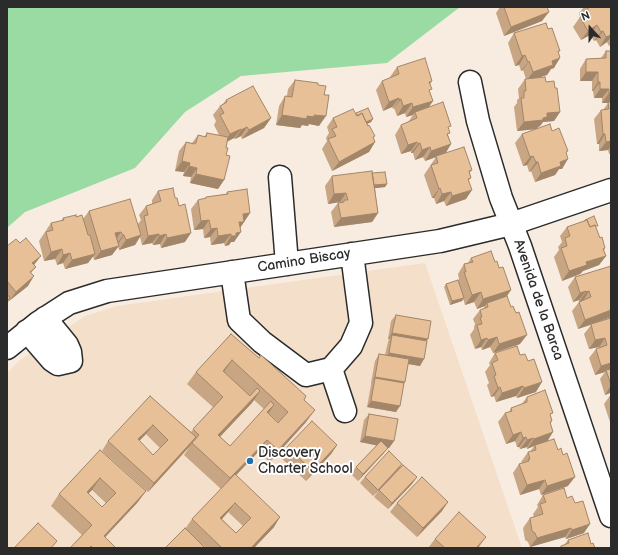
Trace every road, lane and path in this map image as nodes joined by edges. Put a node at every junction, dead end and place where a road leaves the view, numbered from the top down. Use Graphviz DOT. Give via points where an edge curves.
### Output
graph roads {
  1 [pos="470,82"];
  2 [pos="280,178"];
  3 [pos="611,190"];
  4 [pos="511,224"];
  5 [pos="352,254"];
  6 [pos="287,264"];
  7 [pos="232,272"];
  8 [pos="45,318"];
  9 [pos="27,331"];
  10 [pos="7,348"];
  11 [pos="331,369"];
  12 [pos="345,411"];
  13 [pos="611,516"];
  1 -- 4 [label="street, Avenida de la Barca" via="480,128"];
  2 -- 6 [label="street"];
  3 -- 4 [label="street, Camino Biscay"];
  4 -- 5 [label="street, Camino Biscay" via="440,241"];
  4 -- 13 [label="street, Avenida de la Barca"];
  5 -- 6 [label="street, Camino Biscay"];
  5 -- 11 [label="street" via="361,322 351,346"];
  6 -- 7 [label="street, Camino Biscay"];
  7 -- 8 [label="street, Camino Biscay" via="107,291 70,303"];
  7 -- 11 [label="street" via="239,320 262,342 306,376"];
  8 -- 9 [label="street, Camino Biscay"];
  8 -- 9 [label="street" via="67,345 71,361 58,364 52,360"];
  9 -- 10 [label="street, Camino Biscay"];
  11 -- 12 [label="street"];
}
